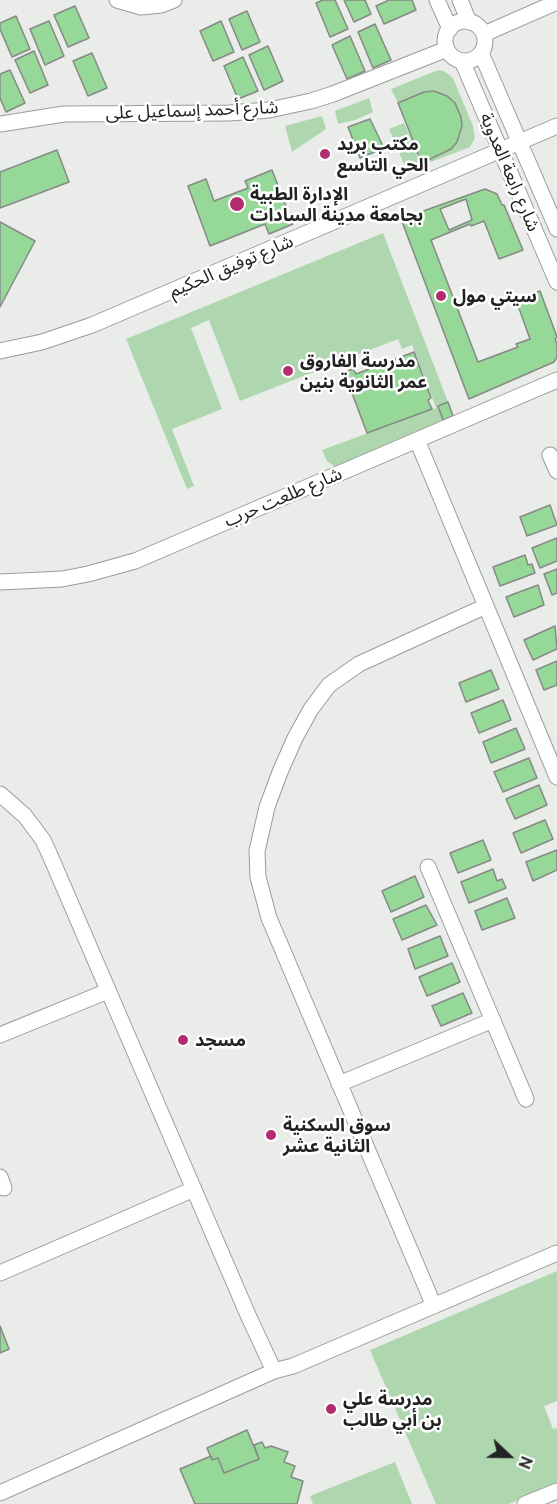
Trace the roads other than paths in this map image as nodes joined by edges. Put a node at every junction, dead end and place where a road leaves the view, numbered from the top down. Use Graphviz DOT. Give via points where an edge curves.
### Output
graph roads {
  1 [pos="117,0"];
  2 [pos="174,0"];
  3 [pos="437,0"];
  4 [pos="460,0"];
  5 [pos="557,2"];
  6 [pos="470,22"];
  7 [pos="450,29"];
  8 [pos="484,34"];
  9 [pos="447,49"];
  10 [pos="481,53"];
  11 [pos="462,61"];
  12 [pos="0,124"];
  13 [pos="557,126"];
  14 [pos="520,142"];
  15 [pos="501,150"];
  16 [pos="557,229"];
  17 [pos="557,282"];
  18 [pos="0,351"];
  19 [pos="557,380"];
  20 [pos="417,440"];
  21 [pos="550,454"];
  22 [pos="557,471"];
  23 [pos="0,582"];
  24 [pos="486,606"];
  25 [pos="557,777"];
  26 [pos="0,794"];
  27 [pos="428,867"];
  28 [pos="108,991"];
  29 [pos="493,1020"];
  30 [pos="0,1035"];
  31 [pos="339,1084"];
  32 [pos="526,1099"];
  33 [pos="194,1189"];
  34 [pos="557,1253"];
  35 [pos="0,1273"];
  36 [pos="434,1306"];
  37 [pos="274,1371"];
  38 [pos="557,1491"];
  39 [pos="0,1493"];
  40 [pos="525,1504"];
  1 -- 2 [label="street" via="141,7"];
  3 -- 7 [label="street"];
  4 -- 6 [label="street"];
  5 -- 8 [label="street"];
  6 -- 7 [label="street" via="455,24"];
  6 -- 8 [label="street"];
  7 -- 9 [label="street" via="445,39"];
  8 -- 10 [label="street"];
  9 -- 11 [label="street"];
  9 -- 12 [label="street, شارع أحمد إسماعيل على" via="289,107 249,112 64,114"];
  10 -- 11 [label="street" via="473,60"];
  10 -- 14 [label="street, شارع رابعة العدوية"];
  11 -- 15 [label="street, شارع رابعة العدوية"];
  13 -- 14 [label="street, شارع توفيق الحكيم"];
  14 -- 15 [label="street, شارع توفيق الحكيم"];
  14 -- 16 [label="street, شارع رابعة العدوية"];
  15 -- 17 [label="street, شارع رابعة العدوية"];
  15 -- 18 [label="street, شارع توفيق الحكيم" via="92,325"];
  19 -- 20 [label="street, شارع طلعت حرب"];
  20 -- 23 [label="street, شارع طلعت حرب" via="135,561 62,579"];
  20 -- 24 [label="street"];
  21 -- 22 [label="street"];
  24 -- 25 [label="street"];
  24 -- 31 [label="street" via="359,664 329,685 295,738 267,807 257,851 262,896"];
  26 -- 28 [label="street" via="26,816 43,840"];
  27 -- 29 [label="street"];
  28 -- 30 [label="street"];
  28 -- 33 [label="street"];
  29 -- 31 [label="street"];
  29 -- 32 [label="street"];
  31 -- 36 [label="street"];
  33 -- 35 [label="street"];
  33 -- 37 [label="street"];
  34 -- 36 [label="street"];
  36 -- 37 [label="street"];
  37 -- 39 [label="street"];
  38 -- 40 [label="street"];
}
